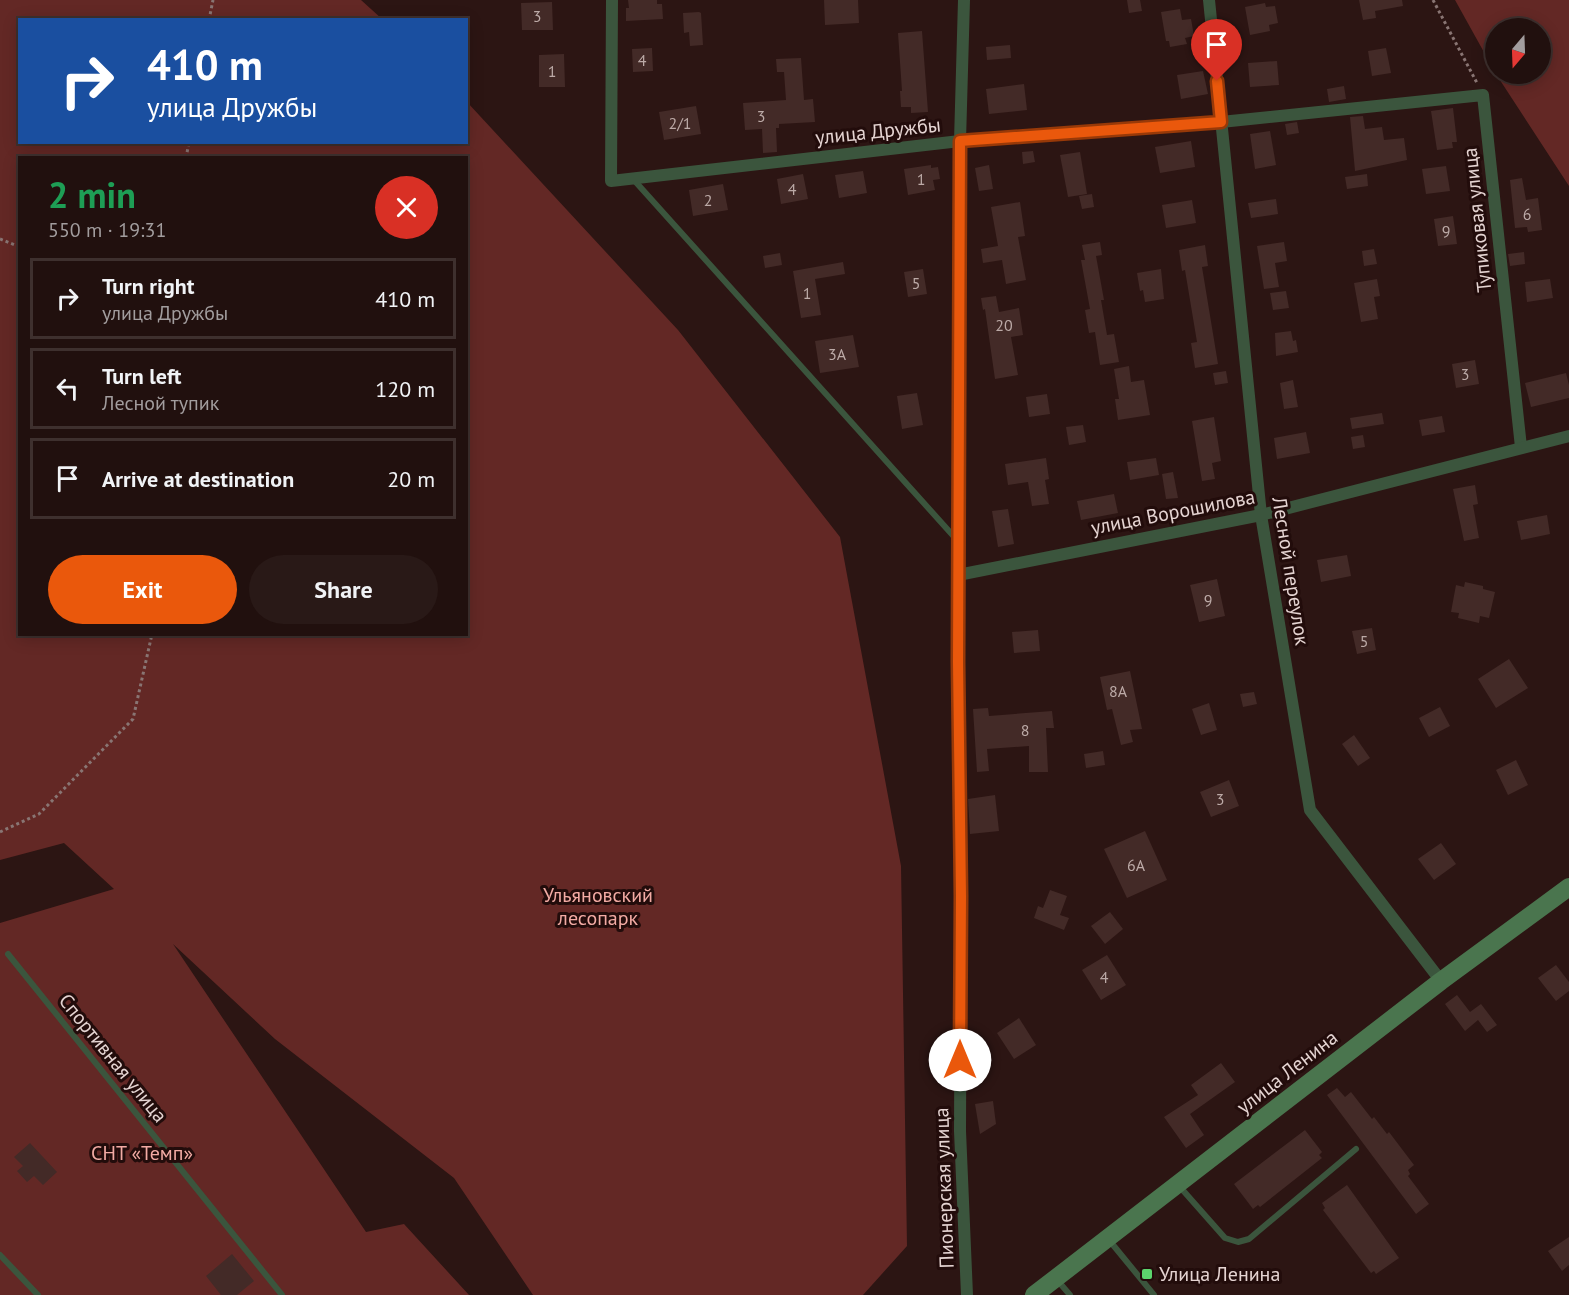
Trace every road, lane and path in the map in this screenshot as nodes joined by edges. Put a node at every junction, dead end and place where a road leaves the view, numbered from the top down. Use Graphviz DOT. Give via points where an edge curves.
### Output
graph roads {
  1 [pos="213,0"];
  2 [pos="612,0"];
  3 [pos="964,0"];
  4 [pos="1209,0"];
  5 [pos="1433,0"];
  6 [pos="209,18"];
  7 [pos="1483,95"];
  8 [pos="1221,122"];
  9 [pos="960,141"];
  10 [pos="633,178"];
  11 [pos="0,239"];
  12 [pos="18,246"];
  13 [pos="1569,436"];
  14 [pos="1521,447"];
  15 [pos="1261,515"];
  16 [pos="958,542"];
  17 [pos="958,575"];
  18 [pos="152,636"];
  19 [pos="0,832"];
  20 [pos="1568,891"];
  21 [pos="8,954"];
  22 [pos="1442,981"];
  23 [pos="1356,1149"];
  24 [pos="1178,1184"];
  25 [pos="1107,1238"];
  26 [pos="0,1254"];
  27 [pos="1056,1278"];
  28 [pos="38,1295"];
  29 [pos="282,1295"];
  30 [pos="967,1295"];
  31 [pos="1034,1295"];
  32 [pos="1070,1295"];
  33 [pos="1154,1295"];
  1 -- 6 [label="path"];
  2 -- 10 [label="street, улица Дружбы" via="611,181"];
  3 -- 9 [label="street, Пионерская улица"];
  4 -- 8 [label="street, Лесной переулок"];
  5 -- 7 [label="path"];
  7 -- 8 [label="street, улица Дружбы"];
  7 -- 14 [label="street, Тупиковая улица"];
  8 -- 9 [label="street, улица Дружбы"];
  8 -- 15 [label="street, Лесной переулок"];
  9 -- 10 [label="street, улица Дружбы"];
  9 -- 16 [label="street, Пионерская улица"];
  10 -- 16 [label="lane"];
  11 -- 12 [label="path"];
  13 -- 14 [label="street, улица Ворошилова"];
  14 -- 15 [label="street, улица Ворошилова"];
  15 -- 17 [label="street, улица Ворошилова"];
  15 -- 22 [label="street, Лесной переулок" via="1310,810"];
  16 -- 17 [label="street, Пионерская улица"];
  17 -- 30 [label="street, Пионерская улица" via="960,1131"];
  18 -- 19 [label="path" via="133,719 39,814"];
  20 -- 22 [label="street, улица Ленина"];
  21 -- 29 [label="lane, Спортивная улица"];
  22 -- 24 [label="street, улица Ленина"];
  23 -- 24 [label="lane" via="1249,1239 1238,1242 1226,1238"];
  24 -- 25 [label="street, улица Ленина"];
  25 -- 27 [label="street, улица Ленина"];
  25 -- 33 [label="lane"];
  26 -- 28 [label="lane"];
  27 -- 31 [label="street, улица Ленина"];
  27 -- 32 [label="lane"];
}
